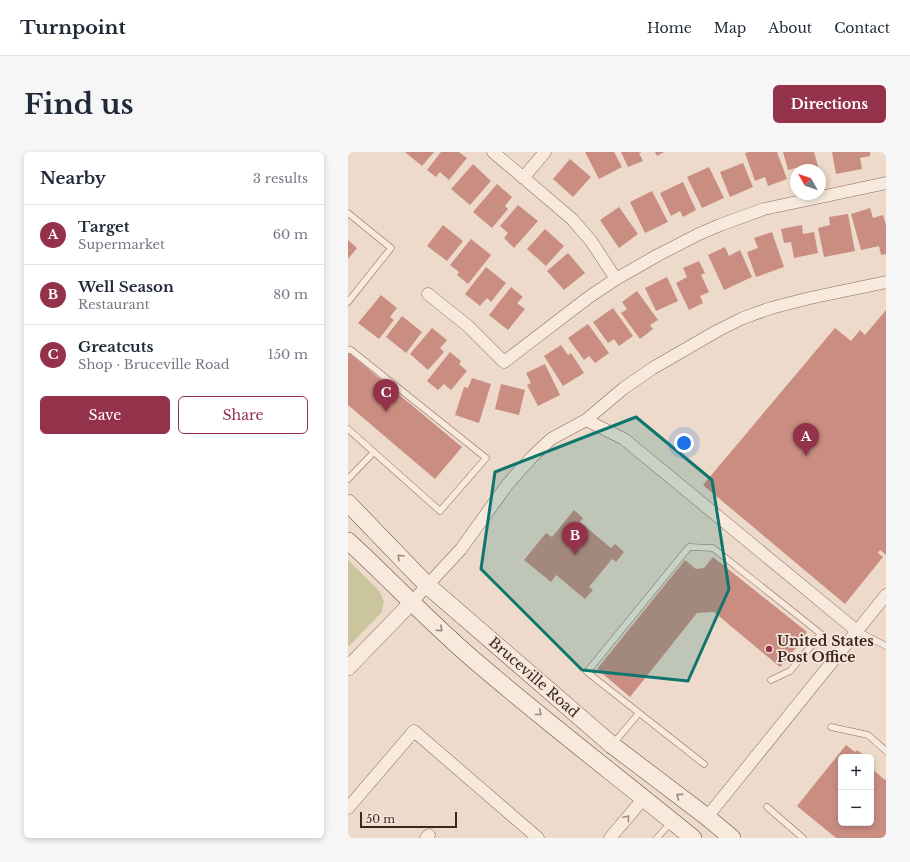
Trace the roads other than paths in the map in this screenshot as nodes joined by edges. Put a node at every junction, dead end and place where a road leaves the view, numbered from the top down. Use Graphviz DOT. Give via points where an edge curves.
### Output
graph roads {
  1 [pos="493,152"];
  2 [pos="545,152"];
  3 [pos="522,178"];
  4 [pos="886,183"];
  5 [pos="348,213"];
  6 [pos="616,279"];
  7 [pos="886,282"];
  8 [pos="428,294"];
  9 [pos="348,302"];
  10 [pos="348,350"];
  11 [pos="586,420"];
  12 [pos="348,429"];
  13 [pos="374,452"];
  14 [pos="348,479"];
  15 [pos="348,503"];
  16 [pos="348,542"];
  17 [pos="428,585"];
  18 [pos="886,595"];
  19 [pos="411,603"];
  20 [pos="857,631"];
  21 [pos="886,646"];
  22 [pos="348,668"];
  23 [pos="771,680"];
  24 [pos="639,713"];
  25 [pos="831,727"];
  26 [pos="569,738"];
  27 [pos="612,746"];
  28 [pos="886,751"];
  29 [pos="704,764"];
  30 [pos="644,798"];
  31 [pos="767,807"];
  32 [pos="348,808"];
  33 [pos="707,817"];
  34 [pos="672,821"];
  35 [pos="538,838"];
  36 [pos="610,838"];
  37 [pos="657,838"];
  38 [pos="693,838"];
  39 [pos="732,838"];
  40 [pos="803,838"];
  1 -- 3 [label="street"];
  2 -- 3 [label="street"];
  3 -- 6 [label="street" via="572,220 591,241"];
  4 -- 6 [label="street" via="764,209 699,234"];
  5 -- 9 [label="lane" via="391,248"];
  6 -- 8 [label="street" via="504,362 468,326"];
  7 -- 11 [label="street" via="810,298 743,318 717,330 653,368"];
  10 -- 13 [label="lane" via="352,350 486,458 440,511"];
  11 -- 17 [label="street" via="551,439 532,457 507,485 461,549"];
  11 -- 20 [label="street" via="624,439"];
  12 -- 13 [label="lane"];
  13 -- 14 [label="lane"];
  17 -- 15 [label="main road, Bruceville Road, one-way"];
  16 -- 19 [label="main road, Bruceville Road"];
  17 -- 19 [label="street"];
  17 -- 27 [label="main road, Bruceville Road"];
  18 -- 20 [label="street"];
  19 -- 22 [label="street"];
  19 -- 26 [label="main road, Bruceville Road, one-way" via="480,665"];
  20 -- 21 [label="lane"];
  20 -- 33 [label="street"];
  23 -- 24 [label="lane" via="790,671 821,634 713,548 689,547 587,672"];
  24 -- 27 [label="lane"];
  24 -- 29 [label="lane"];
  25 -- 28 [label="lane" via="868,735"];
  26 -- 30 [label="main road, Bruceville Road"];
  26 -- 33 [label="main road" via="595,749 683,816 692,820"];
  33 -- 27 [label="main road, Bruceville Road, one-way"];
  30 -- 34 [label="main road, Bruceville Road"];
  36 -- 30 [label="street, one-way"];
  31 -- 40 [label="lane"];
  32 -- 35 [label="street" via="414,731"];
  33 -- 39 [label="main road, Bruceville Road"];
  34 -- 37 [label="lane"];
  34 -- 38 [label="main road, Bruceville Road"];
}
